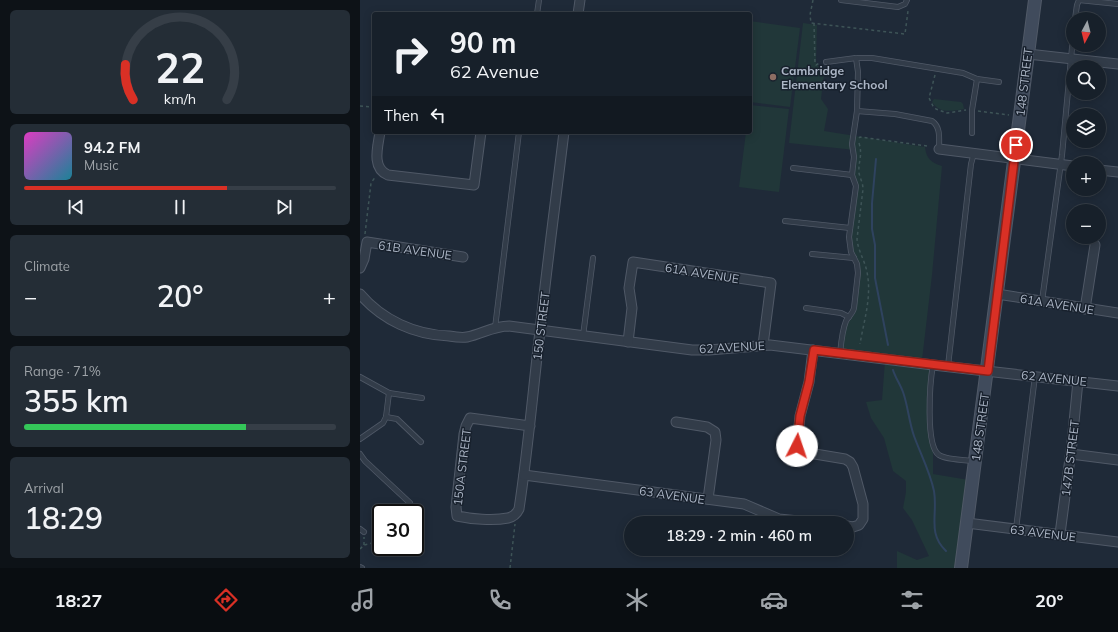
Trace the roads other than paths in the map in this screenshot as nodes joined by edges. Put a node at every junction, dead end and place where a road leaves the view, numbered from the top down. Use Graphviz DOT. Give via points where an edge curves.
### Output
graph roads {
  1 [pos="539,0"];
  2 [pos="580,0"];
  3 [pos="841,0"];
  4 [pos="1035,0"];
  5 [pos="906,2"];
  6 [pos="1118,4"];
  7 [pos="537,12"];
  8 [pos="578,12"];
  9 [pos="1076,12"];
  10 [pos="1072,52"];
  11 [pos="1028,54"];
  12 [pos="856,58"];
  13 [pos="1071,58"];
  14 [pos="826,62"];
  15 [pos="1118,64"];
  16 [pos="977,79"];
  17 [pos="999,82"];
  18 [pos="857,111"];
  19 [pos="972,133"];
  20 [pos="380,134"];
  21 [pos="481,134"];
  22 [pos="519,134"];
  23 [pos="564,134"];
  24 [pos="939,149"];
  25 [pos="974,153"];
  26 [pos="1014,158"];
  27 [pos="1060,164"];
  28 [pos="1066,165"];
  29 [pos="793,168"];
  30 [pos="1106,171"];
  31 [pos="1118,172"];
  32 [pos="852,175"];
  33 [pos="785,221"];
  34 [pos="850,228"];
  35 [pos="1095,245"];
  36 [pos="812,254"];
  37 [pos="464,257"];
  38 [pos="593,258"];
  39 [pos="854,258"];
  40 [pos="360,268"];
  41 [pos="360,294"];
  42 [pos="997,294"];
  43 [pos="1042,301"];
  44 [pos="806,308"];
  45 [pos="1085,309"];
  46 [pos="1118,313"];
  47 [pos="849,317"];
  48 [pos="495,328"];
  49 [pos="540,330"];
  50 [pos="583,336"];
  51 [pos="628,342"];
  52 [pos="763,345"];
  53 [pos="814,350"];
  54 [pos="840,354"];
  55 [pos="933,365"];
  56 [pos="948,366"];
  57 [pos="988,371"];
  58 [pos="1035,376"];
  59 [pos="360,377"];
  60 [pos="1078,381"];
  61 [pos="1118,386"];
  62 [pos="389,393"];
  63 [pos="422,398"];
  64 [pos="386,417"];
  65 [pos="676,422"];
  66 [pos="530,426"];
  67 [pos="360,440"];
  68 [pos="421,442"];
  69 [pos="360,454"];
  70 [pos="1071,454"];
  71 [pos="1118,460"];
  72 [pos="976,461"];
  73 [pos="524,475"];
  74 [pos="708,499"];
  75 [pos="410,503"];
  76 [pos="771,516"];
  77 [pos="514,519"];
  78 [pos="967,523"];
  79 [pos="854,527"];
  80 [pos="1016,529"];
  81 [pos="1060,534"];
  82 [pos="1118,542"];
  83 [pos="961,568"];
  1 -- 7 [label="lane"];
  2 -- 8 [label="street"];
  3 -- 5 [label="lane" via="898,7"];
  4 -- 11 [label="main road, 148 STREET"];
  6 -- 9 [label="lane" via="1079,0"];
  10 -- 13 [label="lane"];
  11 -- 13 [label="street"];
  11 -- 26 [label="main road, 148 STREET"];
  12 -- 14 [label="lane"];
  12 -- 16 [label="lane" via="872,58 963,73"];
  12 -- 18 [label="lane"];
  13 -- 15 [label="street"];
  13 -- 27 [label="lane"];
  16 -- 17 [label="lane"];
  16 -- 19 [label="lane" via="972,110"];
  18 -- 24 [label="lane" via="895,114 932,121 938,130"];
  18 -- 32 [label="lane" via="852,144"];
  20 -- 21 [label="street" via="378,173 474,185"];
  22 -- 48 [label="lane"];
  23 -- 49 [label="street, 150 STREET"];
  24 -- 25 [label="street"];
  25 -- 26 [label="street"];
  25 -- 56 [label="lane"];
  26 -- 27 [label="street"];
  26 -- 42 [label="main road, 148 STREET"];
  27 -- 28 [label="street"];
  27 -- 43 [label="lane"];
  29 -- 32 [label="lane"];
  30 -- 31 [label="street"];
  32 -- 34 [label="lane" via="856,186"];
  33 -- 34 [label="lane"];
  34 -- 39 [label="lane" via="850,246"];
  35 -- 45 [label="street"];
  36 -- 39 [label="lane"];
  37 -- 40 [label="street, 61B AVENUE" via="366,240"];
  38 -- 50 [label="lane"];
  39 -- 47 [label="lane" via="858,273 854,308"];
  41 -- 48 [label="street, 62 AVENUE" via="387,318 422,333 468,336"];
  42 -- 43 [label="street, 61A AVENUE"];
  42 -- 57 [label="main road, 148 STREET"];
  43 -- 45 [label="street, 61A AVENUE"];
  44 -- 47 [label="lane" via="841,313"];
  45 -- 46 [label="street, 61A AVENUE"];
  47 -- 54 [label="lane"];
  48 -- 49 [label="street, 62 AVENUE" via="509,326"];
  49 -- 50 [label="street, 62 AVENUE"];
  49 -- 66 [label="street, 150 STREET"];
  50 -- 51 [label="street, 62 AVENUE"];
  51 -- 52 [label="street, 62 AVENUE" via="692,350"];
  51 -- 52 [label="street, 61A AVENUE" via="632,308 629,288 633,262 771,283"];
  52 -- 53 [label="street, 62 AVENUE"];
  53 -- 54 [label="street, 62 AVENUE"];
  53 -- 79 [label="street" via="800,416 797,446 809,454 850,462 863,504 862,519 859,525"];
  54 -- 55 [label="street, 62 AVENUE"];
  55 -- 56 [label="street, 62 AVENUE"];
  55 -- 72 [label="lane" via="930,382 931,439 935,452 940,457"];
  56 -- 57 [label="street, 62 AVENUE"];
  57 -- 58 [label="street, 62 AVENUE"];
  57 -- 72 [label="main road, 148 STREET"];
  58 -- 60 [label="street, 62 AVENUE"];
  58 -- 80 [label="lane"];
  59 -- 62 [label="lane"];
  60 -- 61 [label="street, 62 AVENUE"];
  60 -- 70 [label="street, 147B STREET"];
  62 -- 63 [label="lane"];
  62 -- 64 [label="lane"];
  64 -- 67 [label="lane" via="383,423"];
  64 -- 68 [label="lane" via="397,419"];
  65 -- 74 [label="street" via="707,427 715,432"];
  66 -- 73 [label="street, 150 STREET"];
  66 -- 77 [label="street, 150A STREET" via="470,418 464,434 457,516"];
  69 -- 75 [label="lane"];
  70 -- 71 [label="street"];
  70 -- 81 [label="street, 147B STREET"];
  72 -- 78 [label="main road, 148 STREET"];
  73 -- 74 [label="street, 63 AVENUE"];
  73 -- 77 [label="street, 150 STREET" via="519,509"];
  74 -- 76 [label="street, 63 AVENUE" via="752,506"];
  78 -- 80 [label="street, 63 AVENUE"];
  78 -- 83 [label="main road, 148 STREET"];
  80 -- 81 [label="street, 63 AVENUE"];
  81 -- 82 [label="street, 63 AVENUE"];
}
